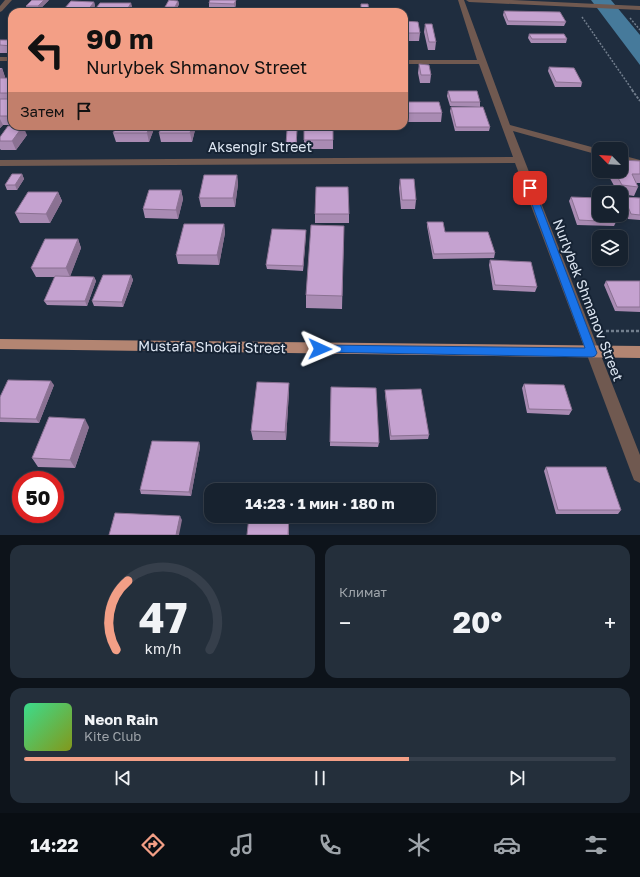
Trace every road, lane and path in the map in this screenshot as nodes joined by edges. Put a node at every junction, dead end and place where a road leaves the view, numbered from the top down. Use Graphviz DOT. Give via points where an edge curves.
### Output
graph roads {
  1 [pos="9,0"];
  2 [pos="461,0"];
  3 [pos="469,0"];
  4 [pos="640,8"];
  5 [pos="0,10"];
  6 [pos="580,14"];
  7 [pos="408,62"];
  8 [pos="482,62"];
  9 [pos="640,101"];
  10 [pos="508,127"];
  11 [pos="592,150"];
  12 [pos="520,160"];
  13 [pos="628,160"];
  14 [pos="0,163"];
  15 [pos="640,163"];
  16 [pos="583,330"];
  17 [pos="640,331"];
  18 [pos="0,344"];
  19 [pos="640,352"];
  20 [pos="592,353"];
  21 [pos="640,475"];
  1 -- 5 [label="street"];
  2 -- 8 [label="street, Nurlybek Shmanov Street"];
  3 -- 4 [label="street"];
  6 -- 9 [label="path"];
  7 -- 8 [label="street"];
  8 -- 10 [label="street, Nurlybek Shmanov Street"];
  10 -- 11 [label="street"];
  10 -- 12 [label="street, Nurlybek Shmanov Street"];
  12 -- 14 [label="street, Aksengir Street"];
  12 -- 16 [label="street, Nurlybek Shmanov Street"];
  13 -- 15 [label="street"];
  16 -- 17 [label="path"];
  16 -- 20 [label="street, Nurlybek Shmanov Street"];
  18 -- 20 [label="main road, Mustafa Shokai Street"];
  19 -- 20 [label="main road, Mustafa Shokai Street"];
  20 -- 21 [label="street, Nurlybek Shmanov Street"];
}
